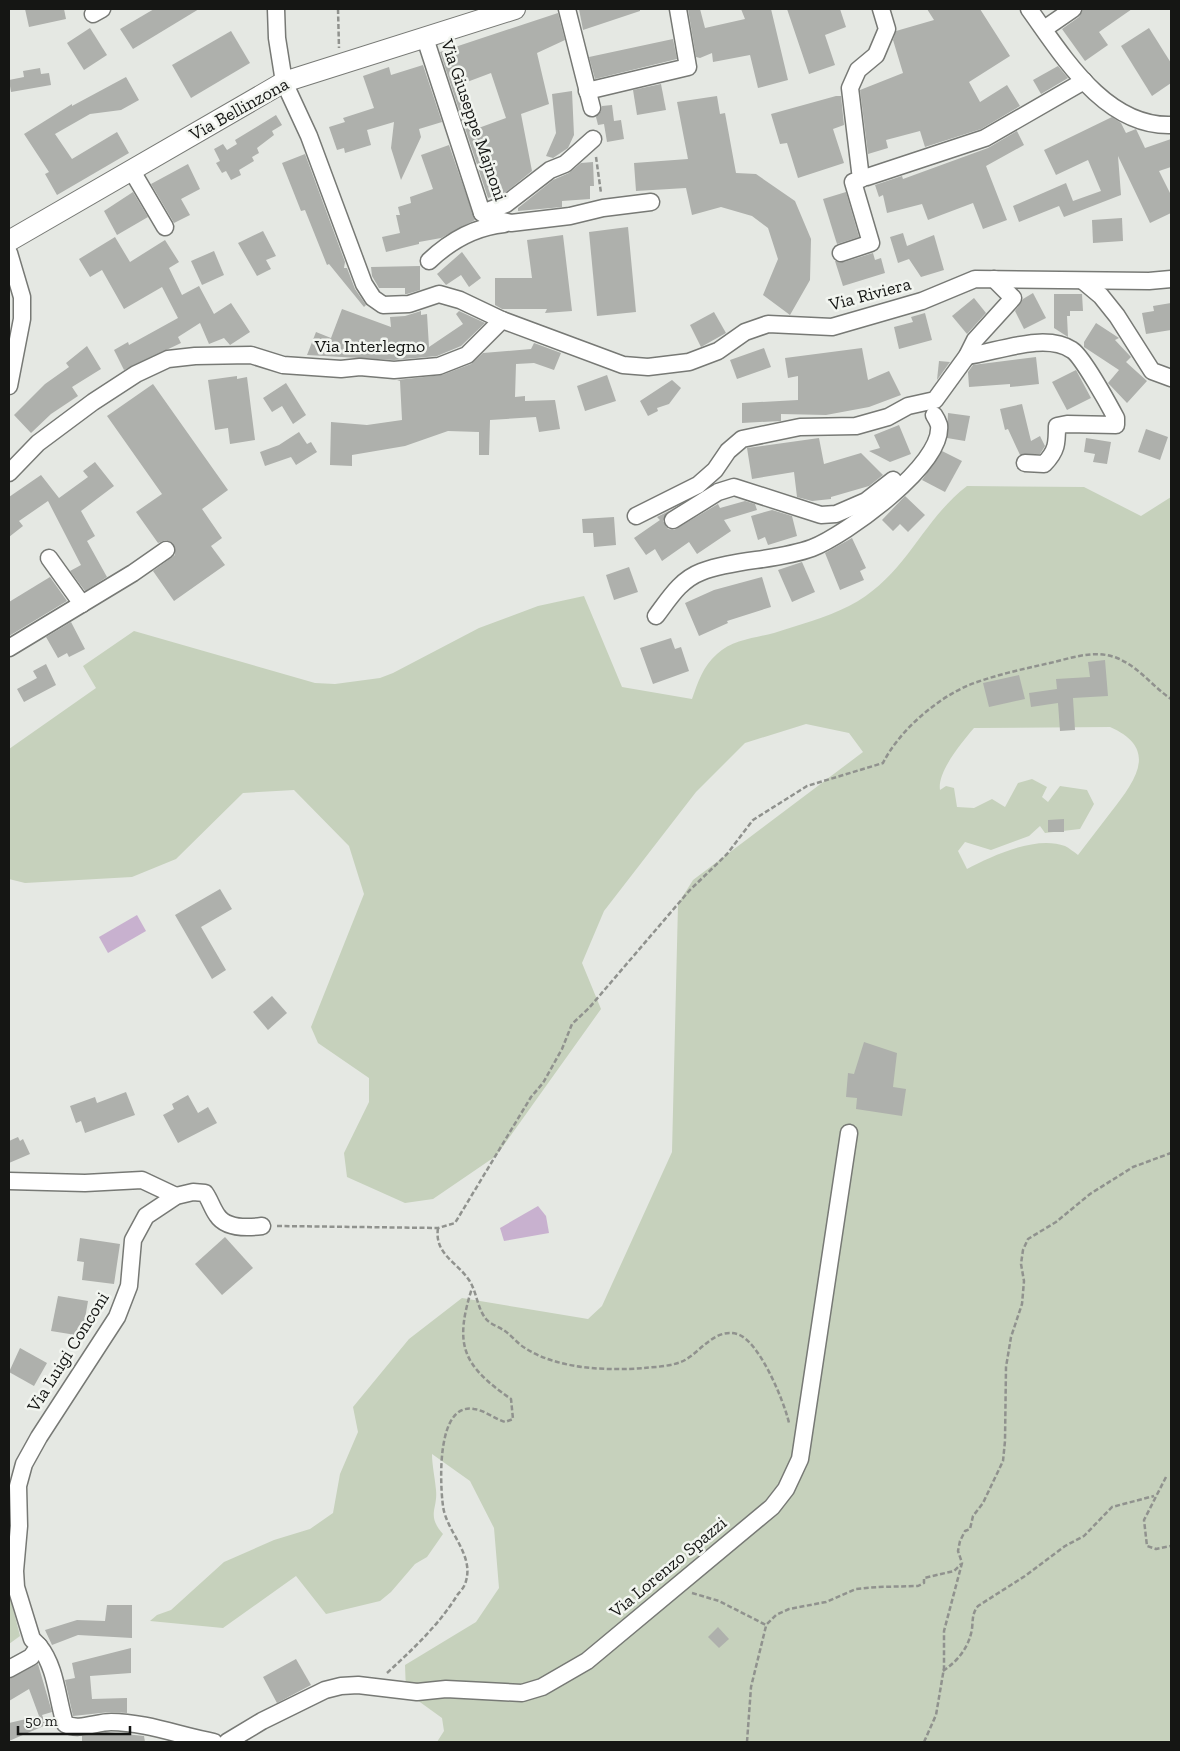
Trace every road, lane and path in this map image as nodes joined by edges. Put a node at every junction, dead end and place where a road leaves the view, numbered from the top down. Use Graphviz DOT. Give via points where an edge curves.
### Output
graph roads {
  1 [pos="276,9"];
  2 [pos="338,9"];
  3 [pos="515,9"];
  4 [pos="567,9"];
  5 [pos="678,9"];
  6 [pos="881,9"];
  7 [pos="1029,9"];
  8 [pos="1073,9"];
  9 [pos="1044,29"];
  10 [pos="425,38"];
  11 [pos="339,64"];
  12 [pos="1084,81"];
  13 [pos="284,82"];
  14 [pos="588,91"];
  15 [pos="592,108"];
  16 [pos="1171,125"];
  17 [pos="593,140"];
  18 [pos="132,171"];
  19 [pos="867,177"];
  20 [pos="651,202"];
  21 [pos="482,213"];
  22 [pos="511,223"];
  23 [pos="165,226"];
  24 [pos="9,241"];
  25 [pos="9,253"];
  26 [pos="841,253"];
  27 [pos="428,261"];
  28 [pos="994,279"];
  29 [pos="1171,279"];
  30 [pos="1084,281"];
  31 [pos="502,320"];
  32 [pos="967,356"];
  33 [pos="1171,378"];
  34 [pos="9,386"];
  35 [pos="934,408"];
  36 [pos="1025,463"];
  37 [pos="9,473"];
  38 [pos="636,516"];
  39 [pos="673,520"];
  40 [pos="166,550"];
  41 [pos="50,558"];
  42 [pos="82,604"];
  43 [pos="656,616"];
  44 [pos="9,648"];
  45 [pos="1171,699"];
  46 [pos="849,1133"];
  47 [pos="1171,1153"];
  48 [pos="9,1181"];
  49 [pos="176,1196"];
  50 [pos="262,1226"];
  51 [pos="438,1228"];
  52 [pos="472,1288"];
  53 [pos="805,1422"];
  54 [pos="1166,1477"];
  55 [pos="1154,1496"];
  56 [pos="1171,1546"];
  57 [pos="962,1563"];
  58 [pos="664,1598"];
  59 [pos="766,1626"];
  60 [pos="39,1646"];
  61 [pos="9,1669"];
  62 [pos="943,1672"];
  63 [pos="373,1687"];
  64 [pos="214,1742"];
  65 [pos="227,1742"];
  66 [pos="747,1742"];
  67 [pos="924,1742"];
  1 -- 13 [label="street"];
  2 -- 11 [label="path"];
  3 -- 10 [label="main road, Via Bellinzona"];
  4 -- 14 [label="street"];
  5 -- 14 [label="street" via="688,67"];
  6 -- 26 [label="street" via="887,29 876,55 858,70 850,88 861,179 854,182 871,243"];
  7 -- 9 [label="street"];
  8 -- 9 [label="street"];
  9 -- 12 [label="street"];
  10 -- 11 [label="main road, Via Bellinzona"];
  10 -- 21 [label="street, Via Giuseppe Majnoni"];
  11 -- 13 [label="main road, Via Bellinzona"];
  12 -- 16 [label="street" via="1112,107 1140,120"];
  12 -- 19 [label="street" via="985,138"];
  13 -- 18 [label="main road, Via Bellinzona"];
  13 -- 31 [label="street" via="309,136 358,271 373,298 391,306 409,304 438,294 460,300"];
  14 -- 15 [label="street"];
  17 -- 21 [label="street" via="565,164 550,170 506,204"];
  18 -- 23 [label="street"];
  18 -- 24 [label="main road, Via Bellinzona"];
  20 -- 22 [label="street, Via Giuseppe Majnoni"];
  21 -- 22 [label="street, Via Giuseppe Majnoni"];
  22 -- 27 [label="street" via="483,226"];
  25 -- 34 [label="street" via="22,297 22,319"];
  28 -- 30 [label="street, Via Riviera"];
  28 -- 31 [label="street, Via Riviera" via="975,279 922,302 832,327 768,324 746,332 718,351 689,362 648,367 623,365"];
  28 -- 32 [label="street" via="1013,298 975,340"];
  29 -- 30 [label="street, Via Riviera"];
  30 -- 33 [label="street" via="1117,316 1152,371"];
  31 -- 37 [label="street, Via Interlegno" via="467,355 439,366 394,370 341,369 283,365 251,356 168,359 136,374 85,408 38,443"];
  32 -- 35 [label="street"];
  32 -- 36 [label="street" via="1030,343 1058,344 1074,351 1116,418 1116,425 1078,423 1057,426 1056,450 1051,457 1044,464"];
  35 -- 38 [label="street" via="908,406 888,417 856,426 800,426 742,439 698,486"];
  35 -- 39 [label="street" via="927,441 916,458 866,501 851,508 821,515 734,487 718,492"];
  35 -- 43 [label="street" via="939,426 935,443 923,463 884,502 849,529 813,548 701,572 677,588"];
  40 -- 42 [label="street"];
  41 -- 42 [label="street"];
  42 -- 44 [label="street"];
  45 -- 51 [label="path" via="1139,670 1116,658 1093,653 1029,668 968,686 920,718 889,750 883,763 807,786 753,820 572,1024 543,1083 531,1097 455,1223"];
  46 -- 53 [label="street, Via Lorenzo Spazzi"];
  47 -- 57 [label="path" via="1133,1167 1028,1239 1021,1264 1024,1281 1022,1304 1006,1366 1003,1461 983,1503 973,1516 970,1529 960,1541 958,1551"];
  48 -- 49 [label="street" via="85,1183 142,1180"];
  49 -- 50 [label="street" via="205,1193 224,1221 248,1228"];
  49 -- 60 [label="street, Via Luigi Conconi" via="146,1216 133,1240 127,1296 117,1317 24,1464 18,1486 16,1587 32,1638"];
  50 -- 51 [label="path"];
  51 -- 52 [label="path" via="436,1238 440,1250 469,1280"];
  52 -- 53 [label="path" via="486,1319 526,1349 576,1365 627,1368 683,1361 722,1333 737,1334 750,1342 762,1357 781,1394 789,1424 796,1427"];
  52 -- 63 [label="path" via="464,1314 463,1339 471,1362 484,1380 511,1399 513,1419 506,1422 473,1408 460,1412 449,1422 443,1439 443,1506 446,1520 466,1560 466,1581 446,1614"];
  53 -- 58 [label="street, Via Lorenzo Spazzi" via="800,1459 786,1490 772,1507"];
  54 -- 55 [label="path"];
  55 -- 56 [label="path" via="1144,1520 1147,1546 1156,1549"];
  55 -- 62 [label="path" via="1112,1507 1084,1536 978,1606 973,1612 968,1643 955,1662"];
  57 -- 59 [label="path" via="954,1571 924,1578 924,1583 918,1586 856,1590 826,1602 789,1609 776,1615"];
  57 -- 62 [label="path" via="944,1631"];
  58 -- 59 [label="path" via="680,1592 696,1594"];
  58 -- 63 [label="street, Via Lorenzo Spazzi" via="587,1661 542,1687 522,1693 446,1689 417,1692"];
  59 -- 66 [label="path" via="751,1687"];
  60 -- 61 [label="street" via="31,1658"];
  60 -- 64 [label="street" via="48,1658 65,1724 71,1727 127,1723"];
  62 -- 67 [label="path" via="936,1714"];
  63 -- 65 [label="street, Via Lorenzo Spazzi" via="350,1685 325,1690"];
}
